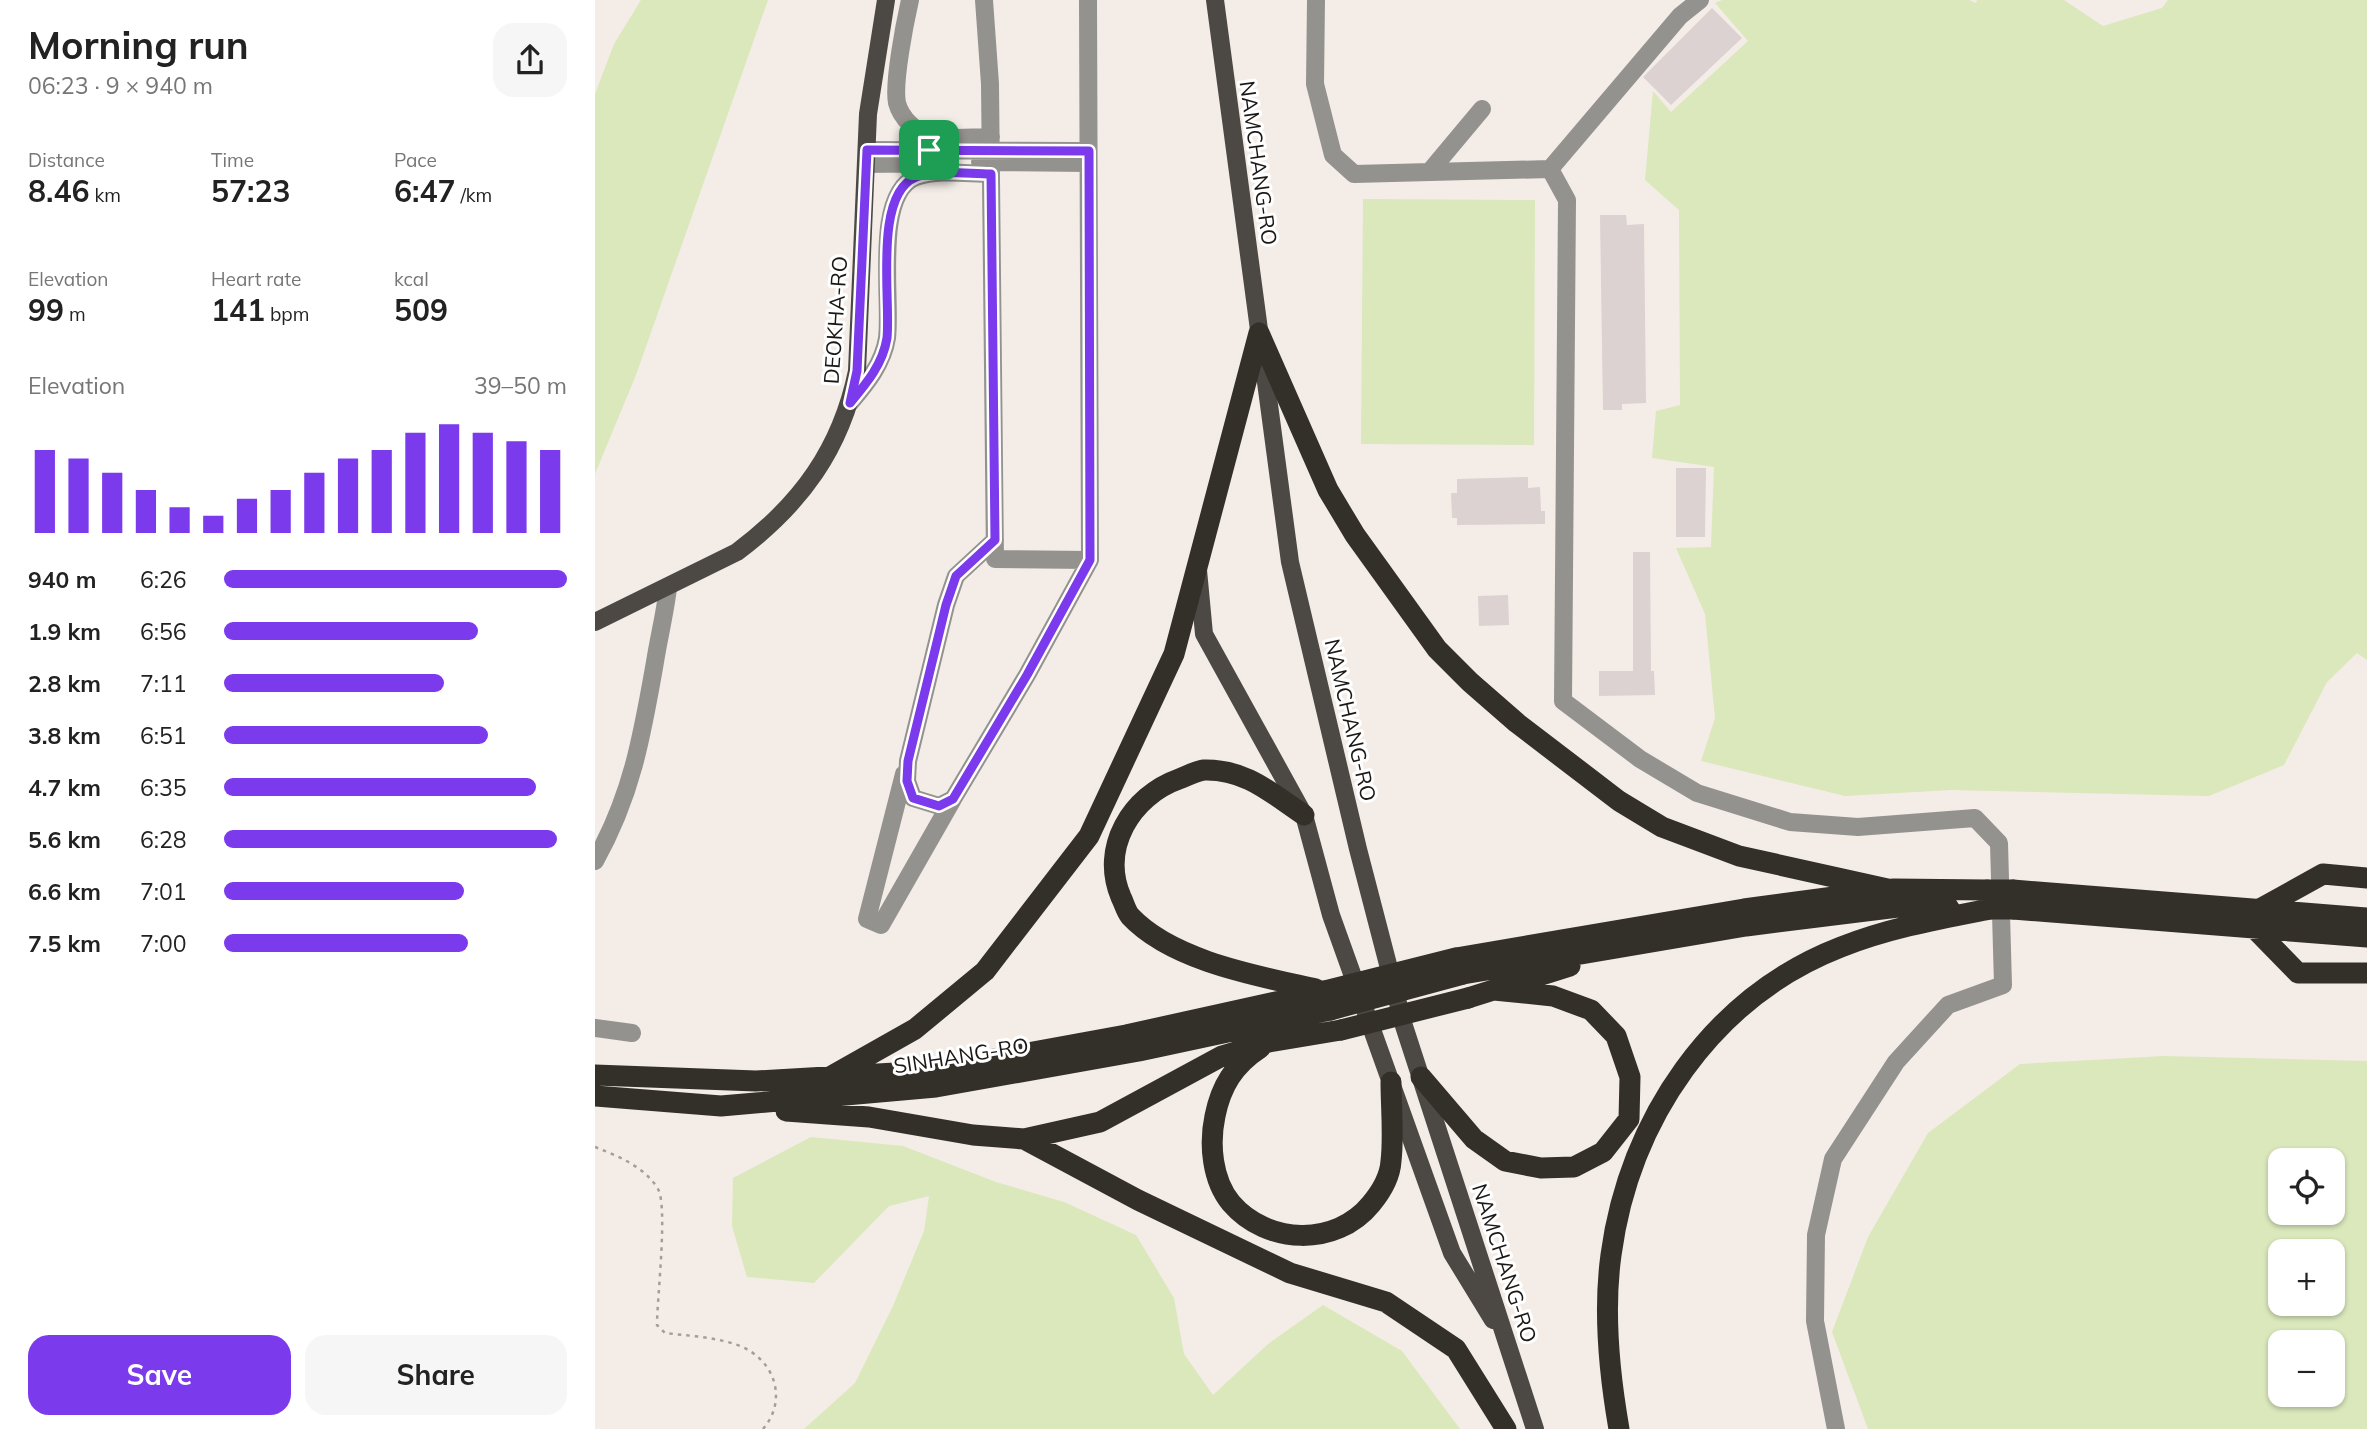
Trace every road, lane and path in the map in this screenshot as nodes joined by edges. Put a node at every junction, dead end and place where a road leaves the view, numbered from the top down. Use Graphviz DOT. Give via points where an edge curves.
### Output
graph roads {
  1 [pos="886,0"];
  2 [pos="910,0"];
  3 [pos="984,0"];
  4 [pos="1088,0"];
  5 [pos="1215,0"];
  6 [pos="1316,0"];
  7 [pos="1700,0"];
  8 [pos="1482,109"];
  9 [pos="991,156"];
  10 [pos="867,157"];
  11 [pos="1088,157"];
  12 [pos="1550,169"];
  13 [pos="1431,170"];
  14 [pos="1259,333"];
  15 [pos="850,403"];
  16 [pos="995,540"];
  17 [pos="1090,560"];
  18 [pos="1198,564"];
  19 [pos="668,588"];
  20 [pos="595,622"];
  21 [pos="908,761"];
  22 [pos="953,799"];
  23 [pos="1304,815"];
  24 [pos="595,861"];
  25 [pos="2367,878"];
  26 [pos="1892,890"];
  27 [pos="1989,902"];
  28 [pos="2257,918"];
  29 [pos="2367,918"];
  30 [pos="2367,937"];
  31 [pos="1636,944"];
  32 [pos="1460,966"];
  33 [pos="2367,973"];
  34 [pos="1494,990"];
  35 [pos="1328,1000"];
  36 [pos="595,1028"];
  37 [pos="632,1032"];
  38 [pos="1269,1042"];
  39 [pos="595,1075"];
  40 [pos="830,1077"];
  41 [pos="1421,1077"];
  42 [pos="1391,1082"];
  43 [pos="595,1096"];
  44 [pos="722,1106"];
  45 [pos="1024,1139"];
  46 [pos="595,1147"];
  47 [pos="1509,1348"];
  48 [pos="763,1429"];
  49 [pos="1506,1429"];
  50 [pos="1535,1429"];
  51 [pos="1619,1429"];
  52 [pos="1836,1429"];
  1 -- 10 [label="main road, DEOKHA-RO" via="872,75"];
  2 -- 9 [label="street" via="897,88 903,115 914,129"];
  3 -- 9 [label="street"];
  4 -- 11 [label="street"];
  5 -- 14 [label="main road, NAMCHANG-RO"];
  6 -- 13 [label="street" via="1315,84 1333,155 1354,174"];
  7 -- 12 [label="street" via="1680,16"];
  8 -- 13 [label="street"];
  9 -- 10 [label="street"];
  9 -- 11 [label="street"];
  9 -- 15 [label="street" via="926,175 897,192 890,218 887,340 879,363"];
  9 -- 16 [label="street"];
  10 -- 15 [label="main road, DEOKHA-RO" via="858,358"];
  11 -- 17 [label="street"];
  12 -- 13 [label="street"];
  12 -- 52 [label="street" via="1567,200 1563,701 1640,759 1697,793 1790,822 1858,827 1975,818 1999,843 2003,985 1948,1005 1896,1062 1833,1159 1816,1235 1815,1321"];
  14 -- 18 [label="highway"];
  14 -- 26 [label="highway" via="1328,489 1355,535 1437,649 1470,682 1619,801 1662,827 1739,856"];
  14 -- 41 [label="main road, NAMCHANG-RO" via="1290,562 1358,849"];
  15 -- 19 [label="main road, DEOKHA-RO" via="814,476 775,523 737,552"];
  16 -- 17 [label="street" via="995,559"];
  16 -- 21 [label="street" via="956,576"];
  17 -- 22 [label="street"];
  18 -- 23 [label="main road" via="1204,634"];
  18 -- 40 [label="highway" via="1174,654 1089,836 985,971 915,1029"];
  19 -- 20 [label="main road, DEOKHA-RO"];
  19 -- 24 [label="street" via="630,786"];
  21 -- 22 [label="street" via="907,781 913,798 939,806"];
  21 -- 22 [label="street" via="867,919 881,925"];
  23 -- 35 [label="highway" via="1245,775 1202,770 1165,784 1136,806 1115,844 1114,880 1129,914 1155,936 1197,957"];
  23 -- 42 [label="main road" via="1331,915"];
  25 -- 28 [label="highway" via="2323,874"];
  26 -- 27 [label="highway"];
  26 -- 32 [label="highway" via="1744,909"];
  27 -- 28 [label="highway, bridge" via="2013,899"];
  27 -- 31 [label="highway" via="1898,907"];
  27 -- 51 [label="highway" via="1839,948 1777,980 1709,1037 1680,1074 1655,1113 1633,1162 1611,1255 1609,1356"];
  28 -- 29 [label="highway"];
  28 -- 30 [label="highway"];
  28 -- 33 [label="highway" via="2298,973"];
  31 -- 32 [label="highway"];
  31 -- 34 [label="highway"];
  32 -- 35 [label="highway, bridge"];
  34 -- 38 [label="highway, bridge" via="1341,1030"];
  34 -- 41 [label="highway" via="1553,996 1591,1010 1616,1036 1630,1077 1629,1119 1603,1152 1574,1167 1541,1168 1506,1161 1474,1139"];
  35 -- 40 [label="highway, SINHANG-RO" via="929,1071"];
  35 -- 44 [label="highway, SINHANG-RO" via="1139,1051 936,1087"];
  36 -- 37 [label="street"];
  38 -- 42 [label="highway" via="1231,1073 1219,1098 1213,1156 1231,1202 1251,1220 1277,1233 1313,1236 1345,1227 1362,1215 1381,1191 1391,1163"];
  38 -- 45 [label="highway" via="1222,1056 1100,1122"];
  39 -- 40 [label="highway, SINHANG-RO" via="756,1081"];
  41 -- 47 [label="main road, NAMCHANG-RO"];
  42 -- 47 [label="main road" via="1452,1253"];
  43 -- 44 [label="highway, SINHANG-RO"];
  44 -- 45 [label="highway" via="869,1116 973,1135"];
  45 -- 49 [label="highway" via="1290,1273 1386,1302 1456,1349"];
  46 -- 48 [label="path" via="638,1170 659,1191 663,1210 657,1325 665,1333 741,1346 756,1356 771,1372 778,1403"];
  47 -- 50 [label="main road, NAMCHANG-RO"];
}
